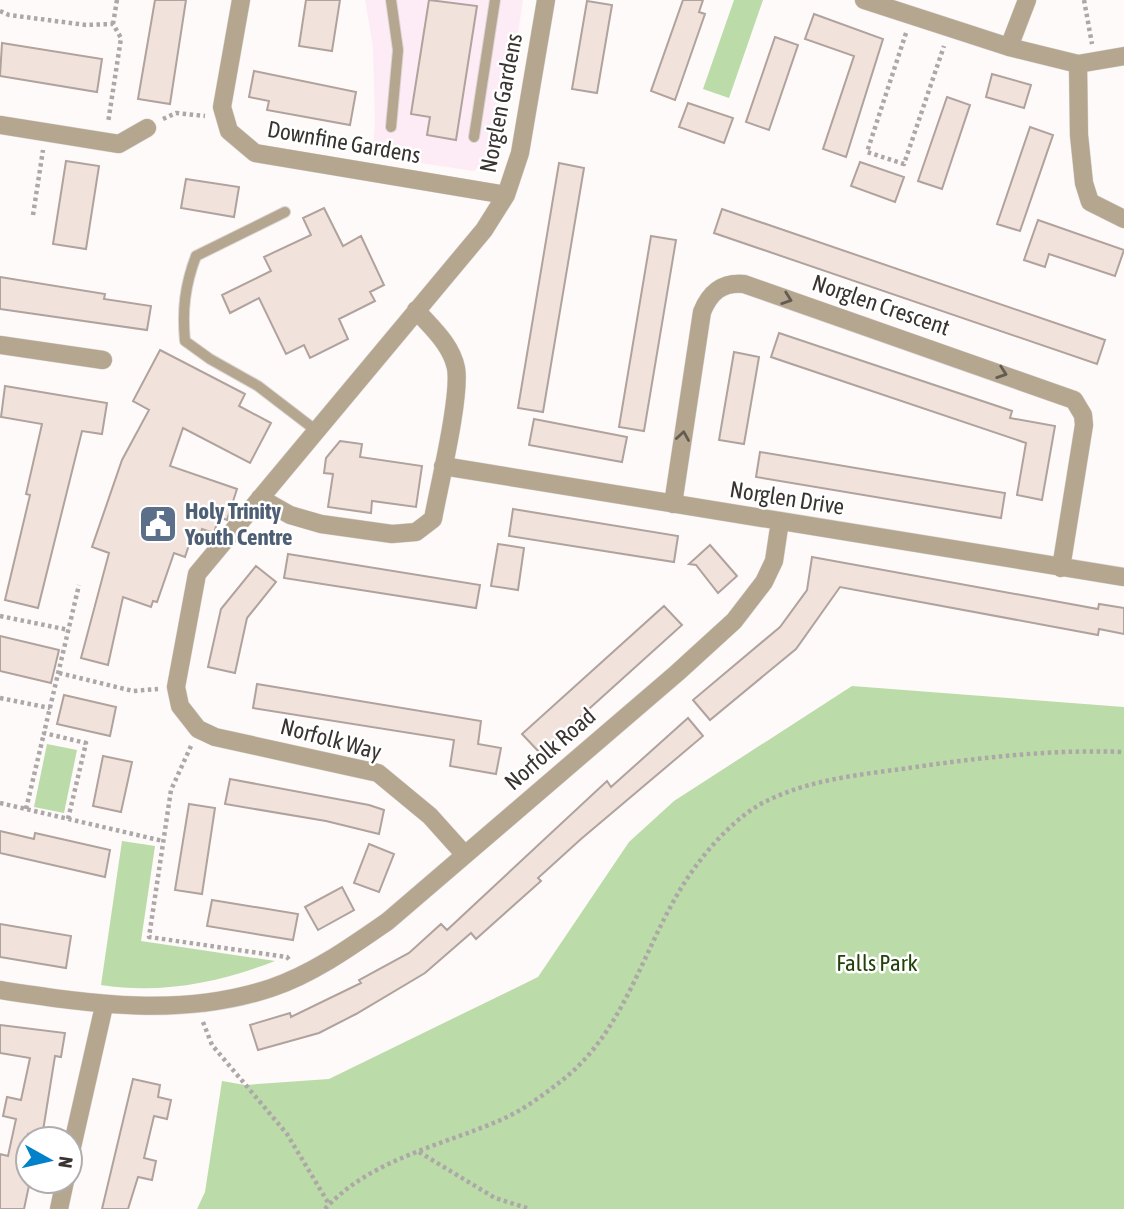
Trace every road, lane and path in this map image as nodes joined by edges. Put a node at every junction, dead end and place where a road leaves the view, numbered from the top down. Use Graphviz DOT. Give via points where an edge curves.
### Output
graph roads {
  1 [pos="117,0"];
  2 [pos="241,0"];
  3 [pos="391,0"];
  4 [pos="495,0"];
  5 [pos="546,0"];
  6 [pos="864,0"];
  7 [pos="1027,0"];
  8 [pos="1084,0"];
  9 [pos="0,11"];
  10 [pos="912,15"];
  11 [pos="113,24"];
  12 [pos="950,27"];
  13 [pos="1009,47"];
  14 [pos="1124,56"];
  15 [pos="1086,62"];
  16 [pos="226,119"];
  17 [pos="0,125"];
  18 [pos="391,127"];
  19 [pos="147,128"];
  20 [pos="46,132"];
  21 [pos="474,137"];
  22 [pos="105,141"];
  23 [pos="506,195"];
  24 [pos="285,212"];
  25 [pos="33,215"];
  26 [pos="1124,219"];
  27 [pos="416,310"];
  28 [pos="0,345"];
  29 [pos="103,360"];
  30 [pos="318,432"];
  31 [pos="443,466"];
  32 [pos="260,498"];
  33 [pos="673,504"];
  34 [pos="780,521"];
  35 [pos="1061,568"];
  36 [pos="1124,577"];
  37 [pos="79,585"];
  38 [pos="0,616"];
  39 [pos="69,631"];
  40 [pos="59,673"];
  41 [pos="176,687"];
  42 [pos="0,698"];
  43 [pos="50,708"];
  44 [pos="198,729"];
  45 [pos="44,733"];
  46 [pos="1124,752"];
  47 [pos="0,803"];
  48 [pos="26,809"];
  49 [pos="68,819"];
  50 [pos="163,841"];
  51 [pos="465,855"];
  52 [pos="301,973"];
  53 [pos="0,990"];
  54 [pos="196,1005"];
  55 [pos="104,1006"];
  56 [pos="77,1125"];
  57 [pos="418,1151"];
  58 [pos="330,1204"];
  59 [pos="325,1209"];
  60 [pos="530,1209"];
  1 -- 11 [label="path"];
  2 -- 16 [label="street" via="222,107"];
  3 -- 18 [label="lane" via="398,50"];
  4 -- 21 [label="lane"];
  5 -- 23 [label="street, Norglen Gardens" via="520,153"];
  6 -- 10 [label="street"];
  7 -- 13 [label="street"];
  8 -- 15 [label="path"];
  9 -- 11 [label="path" via="86,25"];
  10 -- 12 [label="street"];
  10 -- 12 [label="path" via="867,152 905,164"];
  11 -- 22 [label="path" via="121,38"];
  12 -- 13 [label="street"];
  13 -- 15 [label="street"];
  14 -- 15 [label="street"];
  15 -- 26 [label="street" via="1084,183 1090,202"];
  16 -- 19 [label="path" via="176,113"];
  16 -- 23 [label="street, Downfine Gardens" via="229,131 255,153"];
  17 -- 20 [label="street"];
  19 -- 22 [label="street" via="119,144"];
  20 -- 22 [label="street"];
  20 -- 25 [label="path"];
  23 -- 27 [label="street, Norglen Gardens" via="484,230"];
  24 -- 30 [label="lane" via="196,256 186,283 186,341 258,386"];
  27 -- 30 [label="street, Norglen Gardens"];
  27 -- 31 [label="street" via="445,341 456,369"];
  28 -- 29 [label="street"];
  30 -- 32 [label="street, Norglen Gardens"];
  31 -- 32 [label="street" via="433,519 416,532 392,534 321,524 290,515"];
  31 -- 33 [label="street, Norglen Drive"];
  32 -- 41 [label="street, Norglen Gardens" via="197,574"];
  33 -- 34 [label="street, Norglen Drive"];
  33 -- 35 [label="street, Norglen Crescent, one-way" via="702,312 714,291 744,284 1074,400 1084,425"];
  34 -- 35 [label="street, Norglen Drive"];
  34 -- 51 [label="street, Norfolk Road" via="774,561 734,621"];
  35 -- 36 [label="street, Norglen Drive"];
  37 -- 39 [label="path"];
  38 -- 39 [label="path"];
  39 -- 40 [label="path"];
  40 -- 41 [label="path" via="134,691"];
  40 -- 43 [label="path"];
  41 -- 44 [label="street" via="180,706"];
  42 -- 43 [label="path"];
  43 -- 45 [label="path"];
  44 -- 50 [label="path" via="171,790"];
  44 -- 51 [label="street, Norfolk Way" via="215,737 378,772 430,816"];
  45 -- 48 [label="path"];
  45 -- 49 [label="path" via="86,743"];
  46 -- 57 [label="path" via="1014,755 875,772 825,781 759,806 719,840 683,886 619,1014 597,1046 566,1076 504,1118"];
  47 -- 48 [label="path"];
  48 -- 49 [label="path"];
  49 -- 50 [label="path"];
  50 -- 52 [label="path" via="149,937 287,957"];
  51 -- 52 [label="street, Norfolk Road" via="388,921"];
  52 -- 54 [label="street, Norfolk Road" via="272,988"];
  53 -- 55 [label="street, Norfolk Road"];
  54 -- 55 [label="street, Norfolk Road"];
  54 -- 58 [label="path" via="212,1045 287,1133"];
  55 -- 56 [label="street"];
  57 -- 58 [label="path" via="369,1175"];
  57 -- 60 [label="path" via="495,1198"];
  58 -- 59 [label="path"];
}
